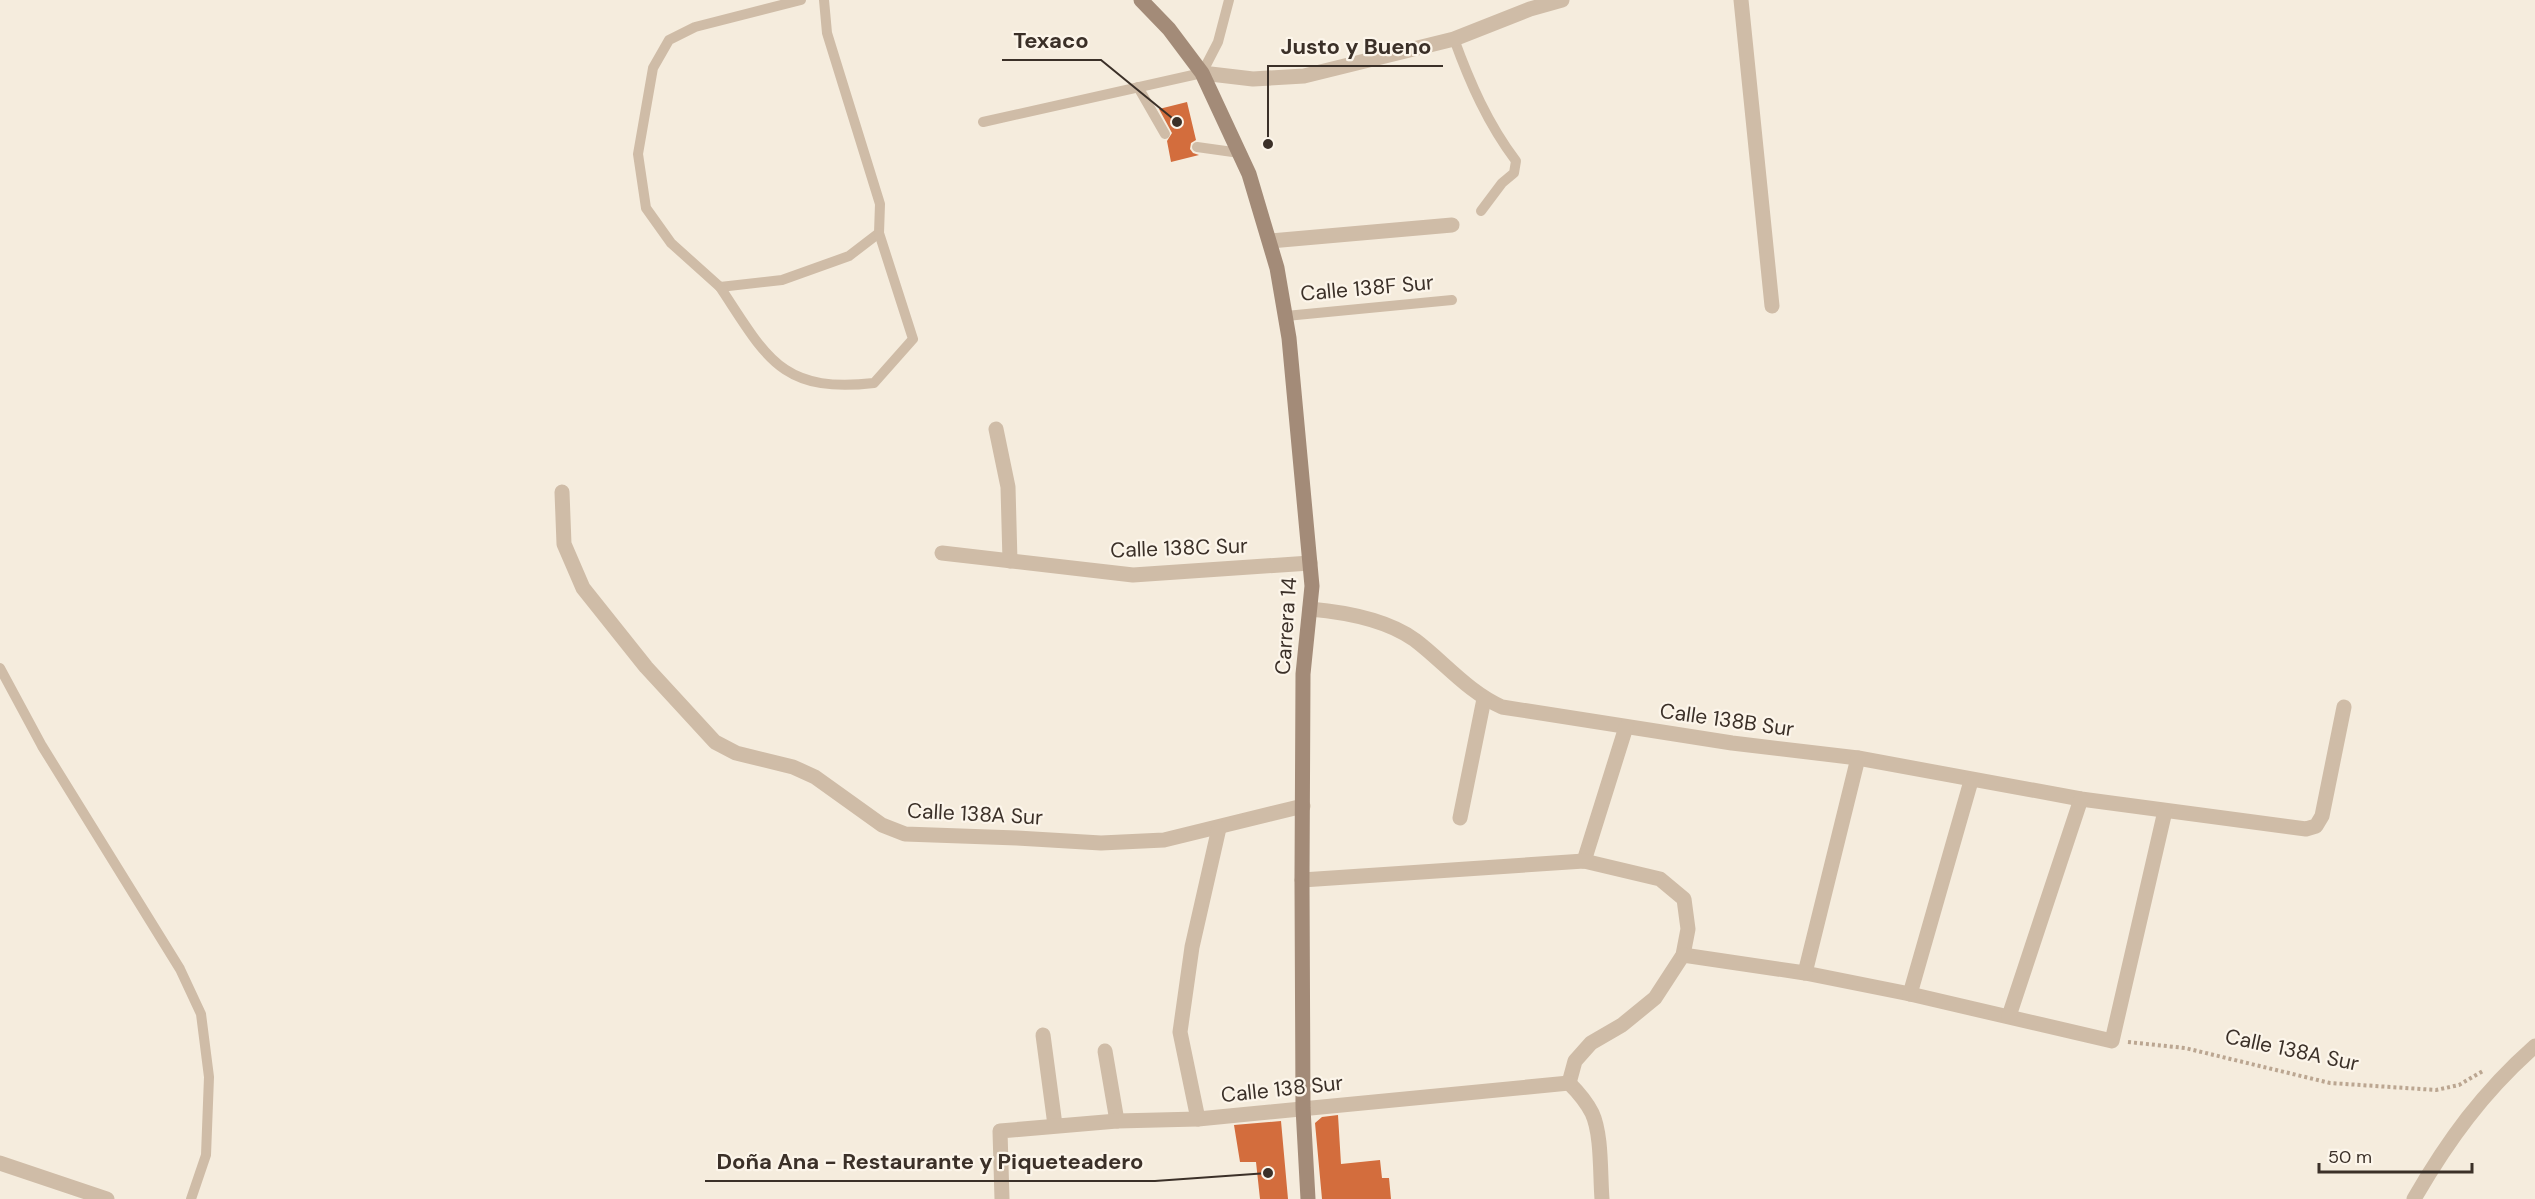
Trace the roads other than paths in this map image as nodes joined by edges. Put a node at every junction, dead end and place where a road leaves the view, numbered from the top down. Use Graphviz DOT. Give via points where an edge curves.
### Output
graph roads {
  1 [pos="801,0"];
  2 [pos="824,0"];
  3 [pos="1141,0"];
  4 [pos="1229,0"];
  5 [pos="1562,0"];
  6 [pos="1741,0"];
  7 [pos="1454,39"];
  8 [pos="1202,73"];
  9 [pos="1138,87"];
  10 [pos="983,122"];
  11 [pos="1165,134"];
  12 [pos="1197,147"];
  13 [pos="1240,153"];
  14 [pos="1481,211"];
  15 [pos="1452,225"];
  16 [pos="879,233"];
  17 [pos="1270,241"];
  18 [pos="720,286"];
  19 [pos="1452,300"];
  20 [pos="1772,306"];
  21 [pos="1286,316"];
  22 [pos="996,429"];
  23 [pos="562,492"];
  24 [pos="942,553"];
  25 [pos="1010,561"];
  26 [pos="1310,563"];
  27 [pos="1310,609"];
  28 [pos="0,668"];
  29 [pos="1484,699"];
  30 [pos="2344,707"];
  31 [pos="1626,727"];
  32 [pos="1858,758"];
  33 [pos="1971,781"];
  34 [pos="2081,799"];
  35 [pos="1303,806"];
  36 [pos="2165,811"];
  37 [pos="1460,818"];
  38 [pos="1219,828"];
  39 [pos="1584,861"];
  40 [pos="1302,880"];
  41 [pos="1683,955"];
  42 [pos="1805,973"];
  43 [pos="1910,994"];
  44 [pos="2009,1016"];
  45 [pos="1043,1035"];
  46 [pos="2533,1049"];
  47 [pos="1106,1051"];
  48 [pos="1569,1083"];
  49 [pos="1302,1108"];
  50 [pos="1198,1119"];
  51 [pos="1117,1121"];
  52 [pos="1055,1125"];
  53 [pos="0,1163"];
  54 [pos="107,1199"];
  55 [pos="191,1199"];
  56 [pos="1002,1199"];
  57 [pos="1308,1199"];
  58 [pos="1602,1199"];
  59 [pos="2414,1199"];
  1 -- 18 [label="lane" via="695,27 669,40 653,68 638,154 646,208 671,243"];
  2 -- 16 [label="lane" via="827,33 880,204"];
  3 -- 8 [label="street, Carrera 14"];
  4 -- 8 [label="lane" via="1218,42"];
  5 -- 7 [label="street"];
  6 -- 20 [label="street"];
  7 -- 8 [label="street" via="1304,76 1253,79"];
  7 -- 14 [label="lane" via="1469,81 1498,137 1516,161 1514,173"];
  8 -- 9 [label="lane"];
  8 -- 13 [label="street, Carrera 14"];
  9 -- 10 [label="lane"];
  9 -- 11 [label="lane"];
  12 -- 13 [label="lane"];
  13 -- 17 [label="street, Carrera 14"];
  15 -- 17 [label="street"];
  16 -- 18 [label="lane" via="849,256 782,280"];
  16 -- 18 [label="lane" via="913,339 874,383 847,386 814,382 788,373 762,350"];
  17 -- 21 [label="street, Carrera 14"];
  19 -- 21 [label="lane, Calle 138F Sur"];
  21 -- 26 [label="street, Carrera 14"];
  22 -- 25 [label="street" via="1008,487"];
  23 -- 38 [label="street, Calle 138A Sur" via="564,544 583,588 715,742 736,753 815,777 882,825 905,834 1101,843 1164,840"];
  24 -- 25 [label="street, Calle 138C Sur"];
  25 -- 26 [label="street, Calle 138C Sur" via="1133,575"];
  26 -- 27 [label="street, Carrera 14"];
  27 -- 29 [label="street, Calle 138B Sur" via="1338,611 1378,622 1412,638"];
  27 -- 35 [label="street, Carrera 14" via="1303,674"];
  28 -- 55 [label="lane" via="42,746 180,969 201,1014 209,1077 206,1155"];
  29 -- 31 [label="street, Calle 138B Sur" via="1502,707"];
  29 -- 37 [label="street"];
  30 -- 36 [label="street, Calle 138B Sur" via="2322,816 2316,826 2306,829"];
  31 -- 32 [label="street, Calle 138B Sur"];
  31 -- 39 [label="street"];
  32 -- 33 [label="street, Calle 138B Sur"];
  32 -- 42 [label="street"];
  33 -- 34 [label="street, Calle 138B Sur"];
  33 -- 43 [label="street"];
  34 -- 36 [label="street, Calle 138B Sur"];
  34 -- 44 [label="street"];
  35 -- 38 [label="street, Calle 138A Sur"];
  35 -- 40 [label="street, Carrera 14"];
  36 -- 44 [label="street" via="2112,1041"];
  38 -- 50 [label="street" via="1192,946 1180,1032"];
  39 -- 40 [label="street"];
  39 -- 41 [label="street" via="1660,879 1684,899 1688,929"];
  40 -- 49 [label="street, Carrera 14"];
  41 -- 42 [label="street"];
  41 -- 48 [label="street" via="1655,998 1622,1025 1591,1043 1575,1060"];
  42 -- 43 [label="street"];
  43 -- 44 [label="street"];
  45 -- 52 [label="street"];
  46 -- 59 [label="street" via="2474,1107 2441,1152"];
  47 -- 51 [label="street"];
  48 -- 49 [label="street, Calle 138 Sur"];
  48 -- 58 [label="street" via="1593,1116"];
  49 -- 50 [label="street, Calle 138 Sur"];
  49 -- 57 [label="street, Carrera 14"];
  50 -- 51 [label="street, Calle 138 Sur"];
  51 -- 52 [label="street, Calle 138 Sur"];
  52 -- 56 [label="street, Calle 138 Sur" via="1000,1131"];
  53 -- 54 [label="street"];
}
